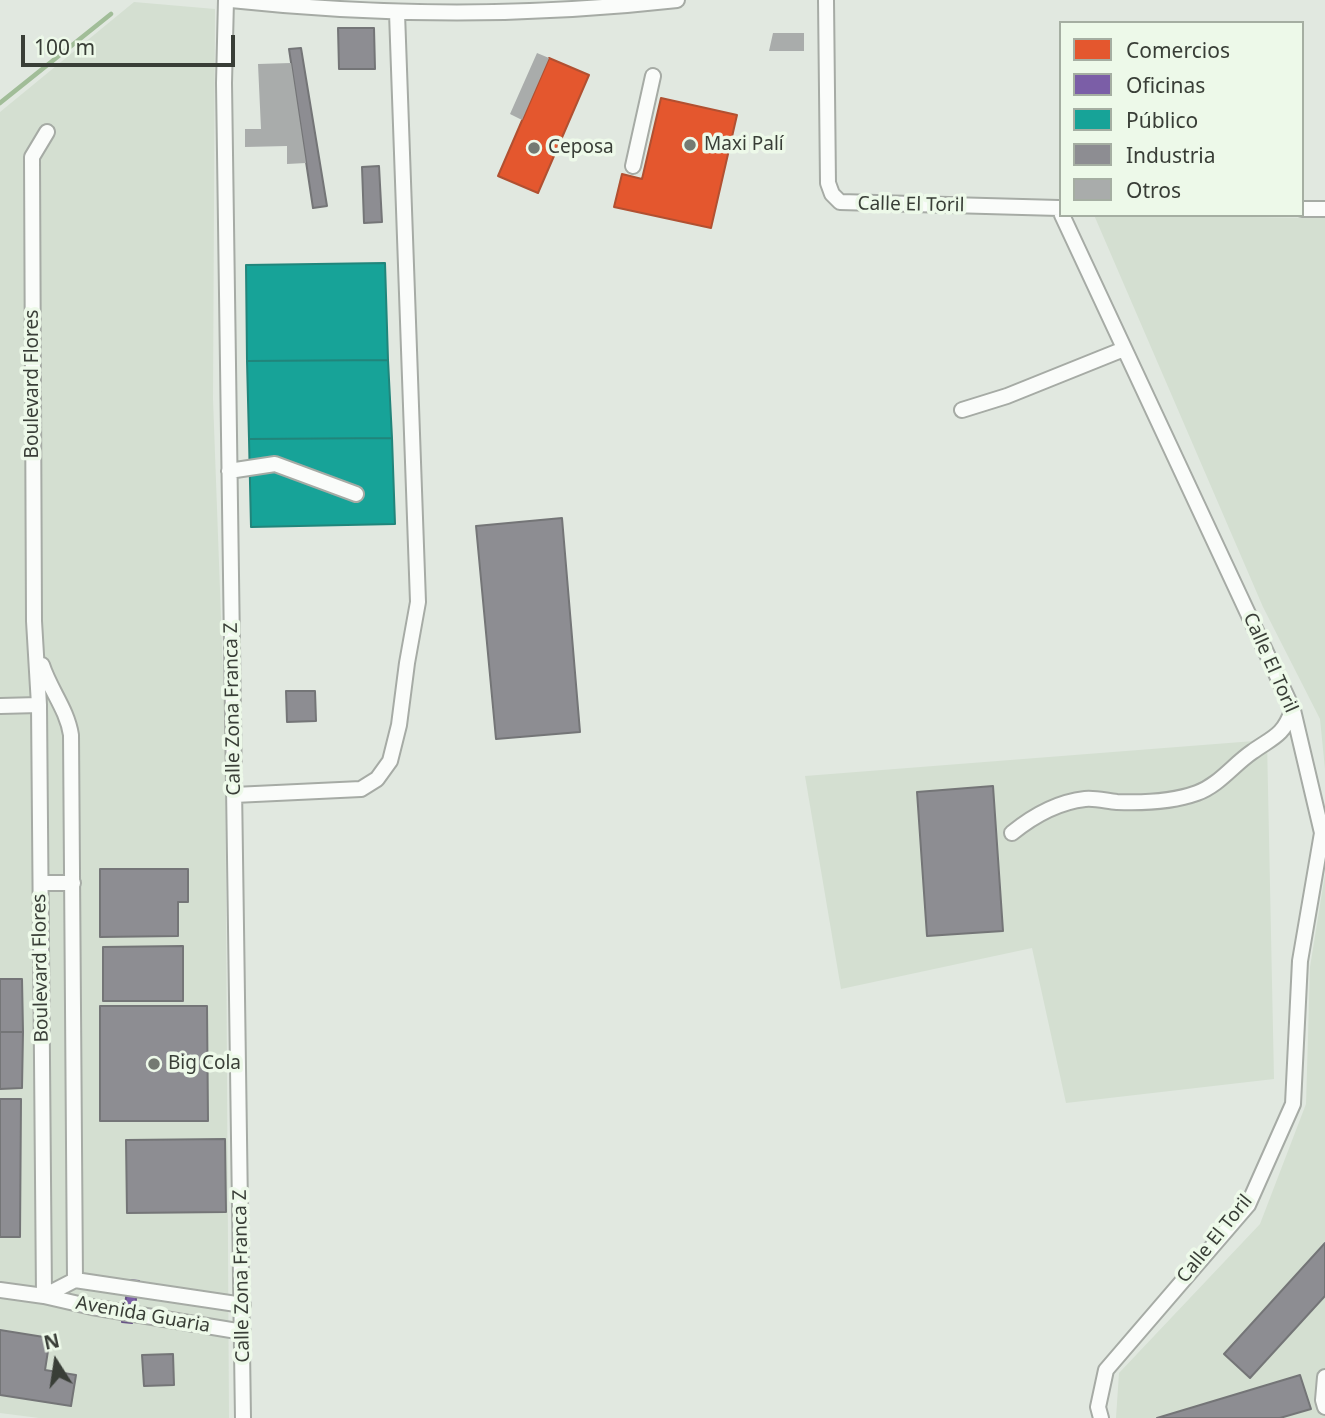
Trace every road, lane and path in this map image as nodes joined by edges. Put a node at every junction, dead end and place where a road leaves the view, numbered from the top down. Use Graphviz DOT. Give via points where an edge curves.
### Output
graph roads {
  1 [pos="228,0"];
  2 [pos="677,0"];
  3 [pos="826,0"];
  4 [pos="397,13"];
  5 [pos="653,76"];
  6 [pos="47,132"];
  7 [pos="633,166"];
  8 [pos="1304,209"];
  9 [pos="1325,209"];
  10 [pos="1059,211"];
  11 [pos="1063,217"];
  12 [pos="1124,349"];
  13 [pos="962,410"];
  14 [pos="229,471"];
  15 [pos="356,494"];
  16 [pos="35,640"];
  17 [pos="39,705"];
  18 [pos="0,706"];
  19 [pos="1293,710"];
  20 [pos="234,795"];
  21 [pos="1012,833"];
  22 [pos="41,883"];
  23 [pos="73,883"];
  24 [pos="75,1280"];
  25 [pos="0,1290"];
  26 [pos="44,1296"];
  27 [pos="183,1296"];
  28 [pos="243,1305"];
  29 [pos="179,1321"];
  30 [pos="243,1332"];
  31 [pos="1325,1377"];
  32 [pos="1325,1407"];
  33 [pos="243,1418"];
  34 [pos="1101,1418"];
  1 -- 4 [label="street"];
  1 -- 14 [label="street, Calle Zona Franca Z" via="224,83"];
  2 -- 4 [label="street" via="498,13"];
  3 -- 10 [label="street, Calle El Toril" via="828,183 840,202"];
  4 -- 20 [label="street" via="418,602 399,725 390,761 377,779 361,789"];
  5 -- 7 [label="street"];
  6 -- 16 [label="street, Boulevard Flores" via="32,157"];
  8 -- 9 [label="street"];
  11 -- 12 [label="street, Calle El Toril"];
  12 -- 13 [label="street"];
  12 -- 19 [label="street, Calle El Toril"];
  14 -- 15 [label="street" via="275,464"];
  14 -- 20 [label="street, Calle Zona Franca Z"];
  16 -- 17 [label="street, Boulevard Flores"];
  16 -- 23 [label="street, Boulevard Flores" via="47,680 70,725"];
  17 -- 18 [label="street"];
  17 -- 22 [label="street, Boulevard Flores"];
  19 -- 21 [label="street" via="1276,738 1196,793 1141,801 1085,799 1040,814"];
  19 -- 34 [label="street, Calle El Toril" via="1322,833 1300,961 1293,1104 1248,1205 1106,1370 1098,1407"];
  20 -- 28 [label="street, Calle Zona Franca Z"];
  22 -- 23 [label="street"];
  22 -- 26 [label="street, Boulevard Flores"];
  23 -- 24 [label="street, Boulevard Flores"];
  24 -- 26 [label="street, Avenida Guaria"];
  24 -- 27 [label="street, Avenida Guaria"];
  25 -- 26 [label="street, Avenida Guaria"];
  26 -- 29 [label="street, Avenida Guaria"];
  27 -- 28 [label="street, Avenida Guaria"];
  27 -- 29 [label="street"];
  28 -- 30 [label="street, Calle Zona Franca Z"];
  29 -- 30 [label="street, Avenida Guaria"];
  30 -- 33 [label="street, Calle Zona Franca Z"];
  31 -- 32 [label="street"];
}
